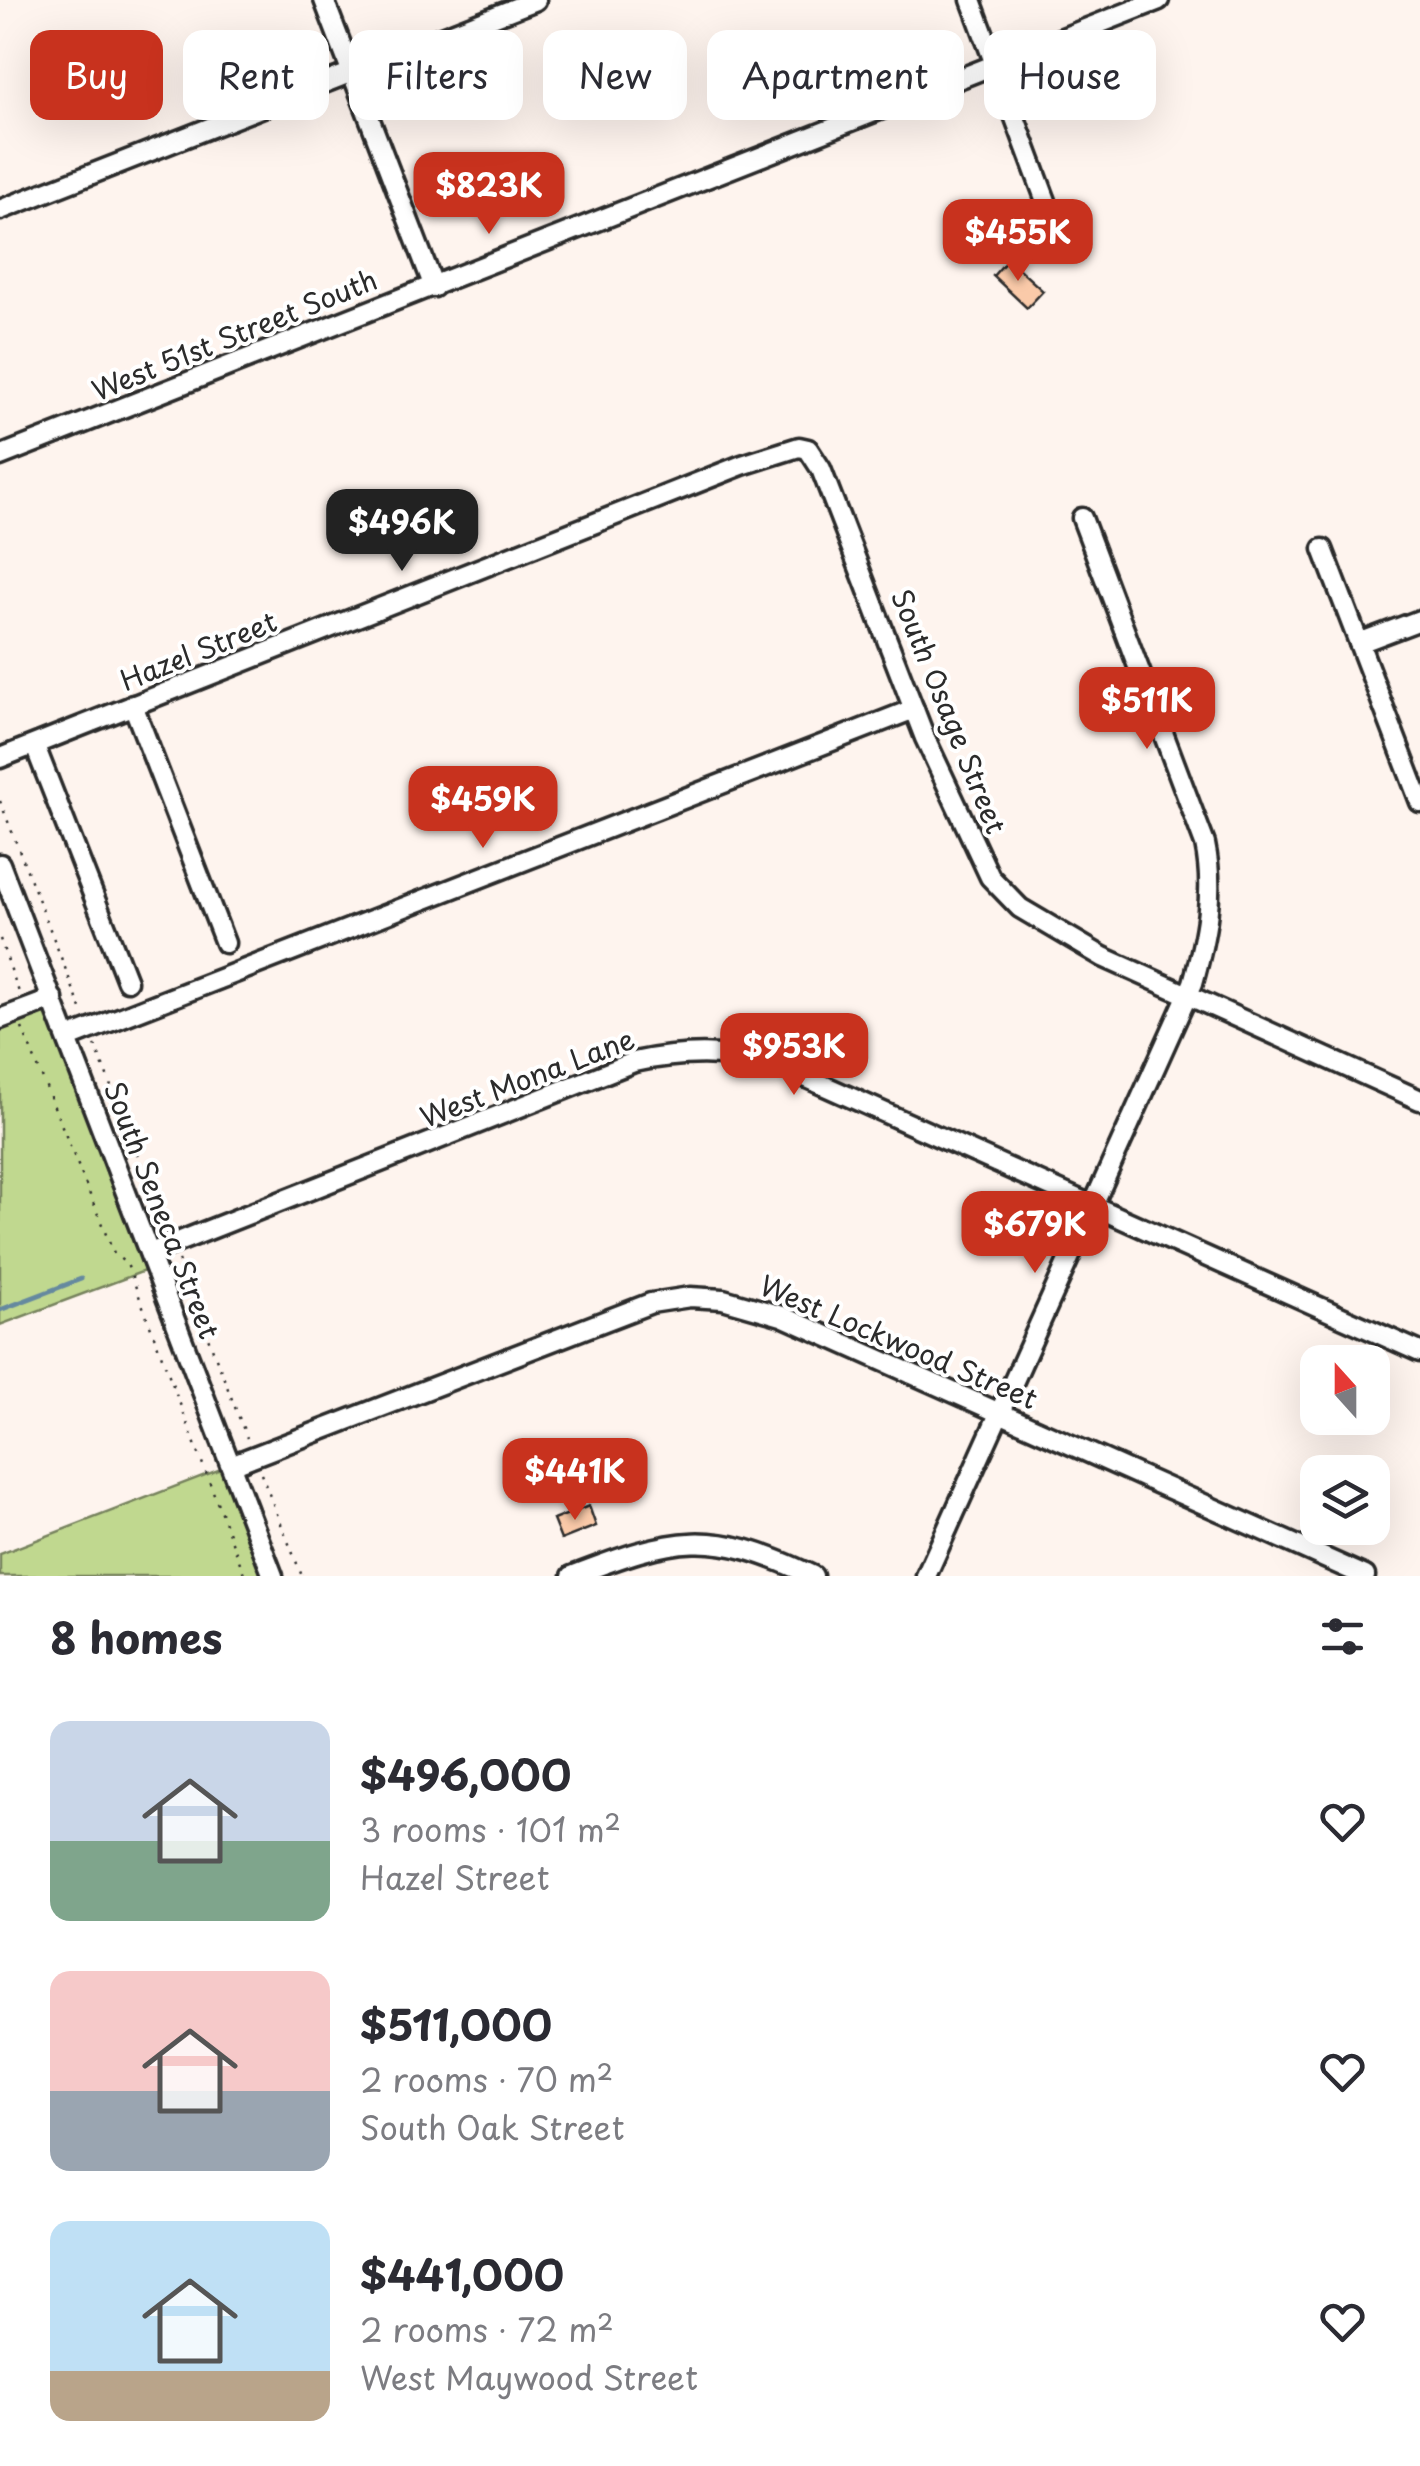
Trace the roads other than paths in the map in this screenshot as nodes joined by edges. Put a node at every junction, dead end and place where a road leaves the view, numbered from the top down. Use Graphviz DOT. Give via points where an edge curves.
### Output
graph roads {
  1 [pos="324,0"];
  2 [pos="536,0"];
  3 [pos="972,0"];
  4 [pos="1159,0"];
  5 [pos="459,30"];
  6 [pos="1083,30"];
  7 [pos="984,31"];
  8 [pos="349,64"];
  9 [pos="984,69"];
  10 [pos="349,73"];
  11 [pos="370,120"];
  12 [pos="1017,120"];
  13 [pos="1046,201"];
  14 [pos="0,210"];
  15 [pos="434,285"];
  16 [pos="808,449"];
  17 [pos="0,456"];
  18 [pos="1082,518"];
  19 [pos="1323,549"];
  20 [pos="1420,620"];
  21 [pos="1359,644"];
  22 [pos="133,706"];
  23 [pos="914,709"];
  24 [pos="34,746"];
  25 [pos="0,758"];
  26 [pos="1420,802"];
  27 [pos="0,864"];
  28 [pos="225,943"];
  29 [pos="127,981"];
  30 [pos="1187,995"];
  31 [pos="52,998"];
  32 [pos="0,1019"];
  33 [pos="68,1038"];
  34 [pos="1420,1100"];
  35 [pos="1093,1204"];
  36 [pos="150,1253"];
  37 [pos="1420,1352"];
  38 [pos="999,1412"];
  39 [pos="230,1465"];
  40 [pos="273,1576"];
  41 [pos="572,1576"];
  42 [pos="814,1576"];
  43 [pos="926,1576"];
  44 [pos="1365,1576"];
  1 -- 8 [label="street"];
  2 -- 5 [label="street"];
  3 -- 7 [label="street"];
  4 -- 6 [label="street, West 51st Street South"];
  9 -- 15 [label="street, West 51st Street South"];
  10 -- 14 [label="street"];
  11 -- 15 [label="street"];
  12 -- 13 [label="street"];
  15 -- 17 [label="street, West 51st Street South"];
  16 -- 22 [label="street, Hazel Street" via="775,453"];
  16 -- 23 [label="street, South Osage Street"];
  18 -- 30 [label="street" via="1204,844 1210,888 1206,936"];
  19 -- 21 [label="street"];
  20 -- 21 [label="street"];
  21 -- 26 [label="street"];
  22 -- 24 [label="street, Hazel Street"];
  22 -- 28 [label="street"];
  23 -- 30 [label="street, South Osage Street" via="962,822 1004,895 1054,931"];
  23 -- 33 [label="street"];
  24 -- 25 [label="street, Hazel Street"];
  24 -- 29 [label="street"];
  27 -- 31 [label="street, South Seneca Street"];
  30 -- 34 [label="street, South Osage Street"];
  30 -- 35 [label="street"];
  31 -- 32 [label="street"];
  31 -- 33 [label="street, South Seneca Street"];
  33 -- 36 [label="street, South Seneca Street"];
  35 -- 36 [label="street, West Mona Lane" via="774,1064 681,1053 616,1068"];
  35 -- 37 [label="street, West Mona Lane"];
  35 -- 38 [label="street"];
  36 -- 39 [label="street, South Seneca Street"];
  38 -- 39 [label="street, West Lockwood Street" via="782,1316 690,1297 630,1310"];
  38 -- 43 [label="street"];
  38 -- 44 [label="street, West Lockwood Street"];
  39 -- 40 [label="street, South Seneca Street"];
  41 -- 42 [label="street" via="665,1543 696,1539 752,1550"];
}
